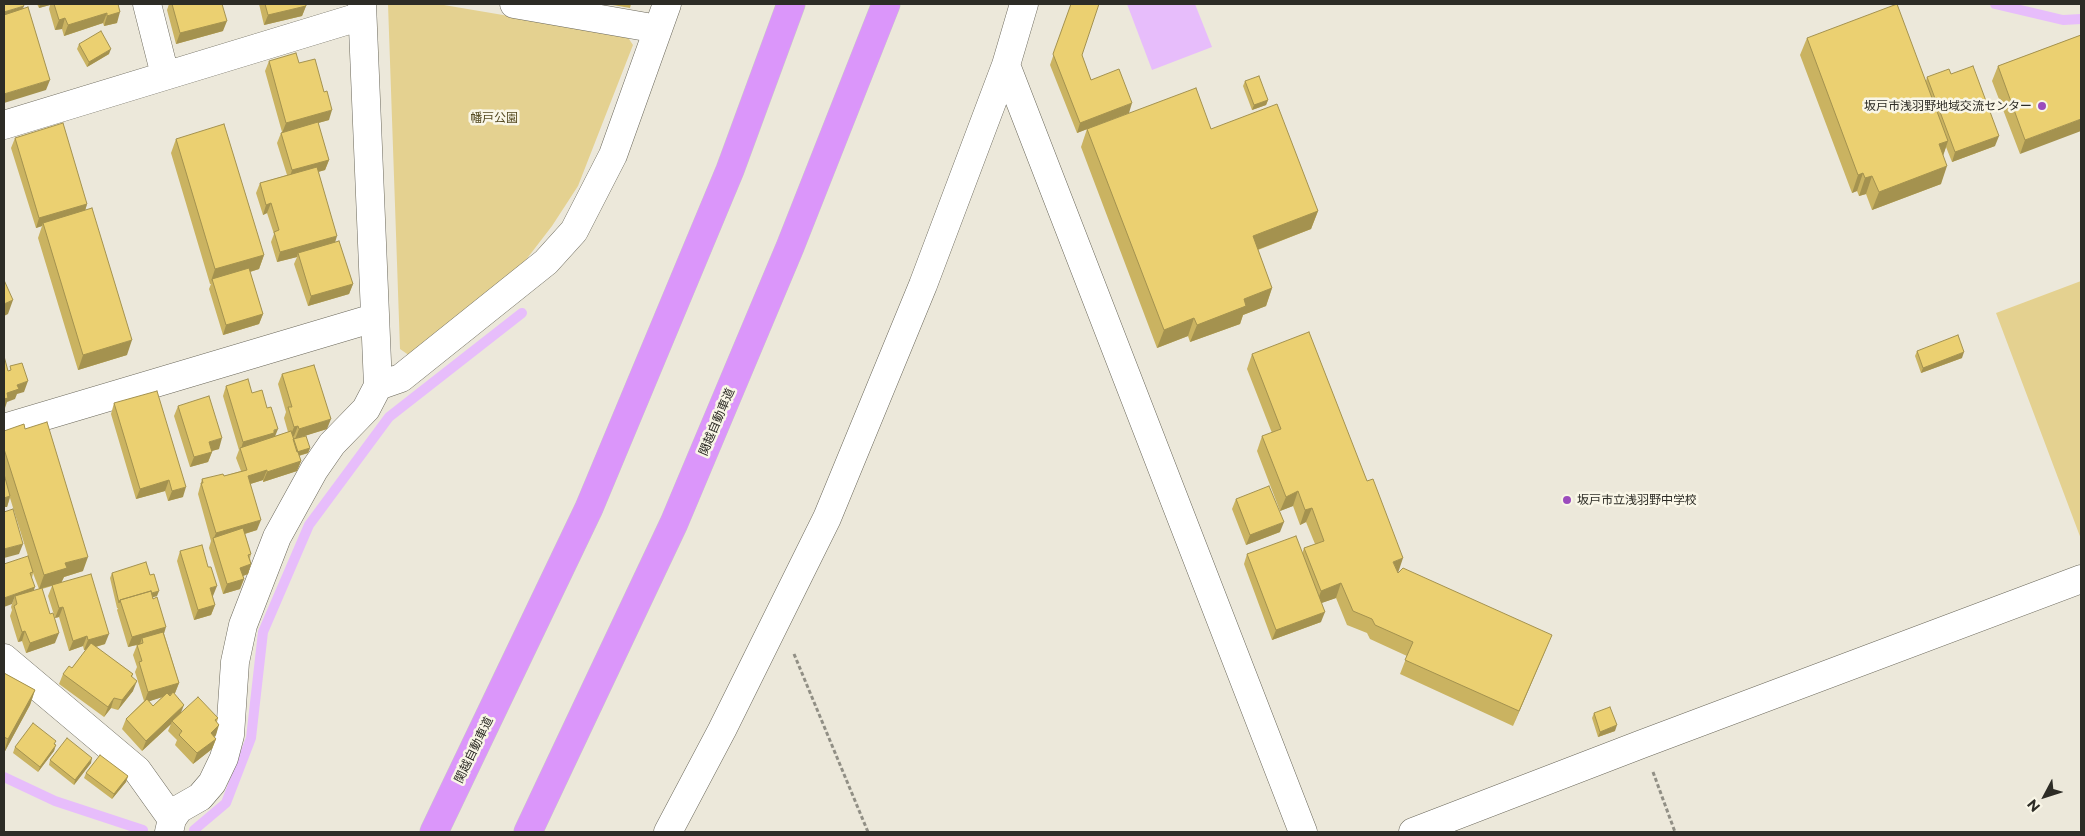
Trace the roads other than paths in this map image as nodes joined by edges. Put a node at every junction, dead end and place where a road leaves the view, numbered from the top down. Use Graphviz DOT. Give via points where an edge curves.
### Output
graph roads {
  1 [pos="147,4"];
  2 [pos="514,4"];
  3 [pos="667,4"];
  4 [pos="791,4"];
  5 [pos="886,4"];
  6 [pos="1024,4"];
  7 [pos="362,10"];
  8 [pos="658,29"];
  9 [pos="1006,65"];
  10 [pos="165,75"];
  11 [pos="4,125"];
  12 [pos="374,318"];
  13 [pos="378,386"];
  14 [pos="4,428"];
  15 [pos="2081,579"];
  16 [pos="4,658"];
  17 [pos="171,826"];
  18 [pos="434,832"];
  19 [pos="528,832"];
  20 [pos="668,832"];
  21 [pos="1303,832"];
  22 [pos="1414,832"];
  1 -- 10 [label="street"];
  2 -- 8 [label="street"];
  3 -- 8 [label="street"];
  4 -- 18 [label="highway, 関越自動車道" via="730,170 589,508"];
  5 -- 19 [label="highway, 関越自動車道" via="790,247 674,524"];
  6 -- 9 [label="street"];
  7 -- 10 [label="street"];
  7 -- 12 [label="street"];
  8 -- 13 [label="street" via="613,155 574,231 546,262 409,372"];
  9 -- 20 [label="street" via="923,285 827,518"];
  9 -- 21 [label="street"];
  10 -- 11 [label="street"];
  12 -- 13 [label="street"];
  12 -- 14 [label="street"];
  13 -- 17 [label="street" via="366,409 332,444 314,470 276,537 243,625 235,662 230,735 224,758 212,784 179,809"];
  15 -- 22 [label="street"];
  16 -- 17 [label="street" via="136,770"];
}
